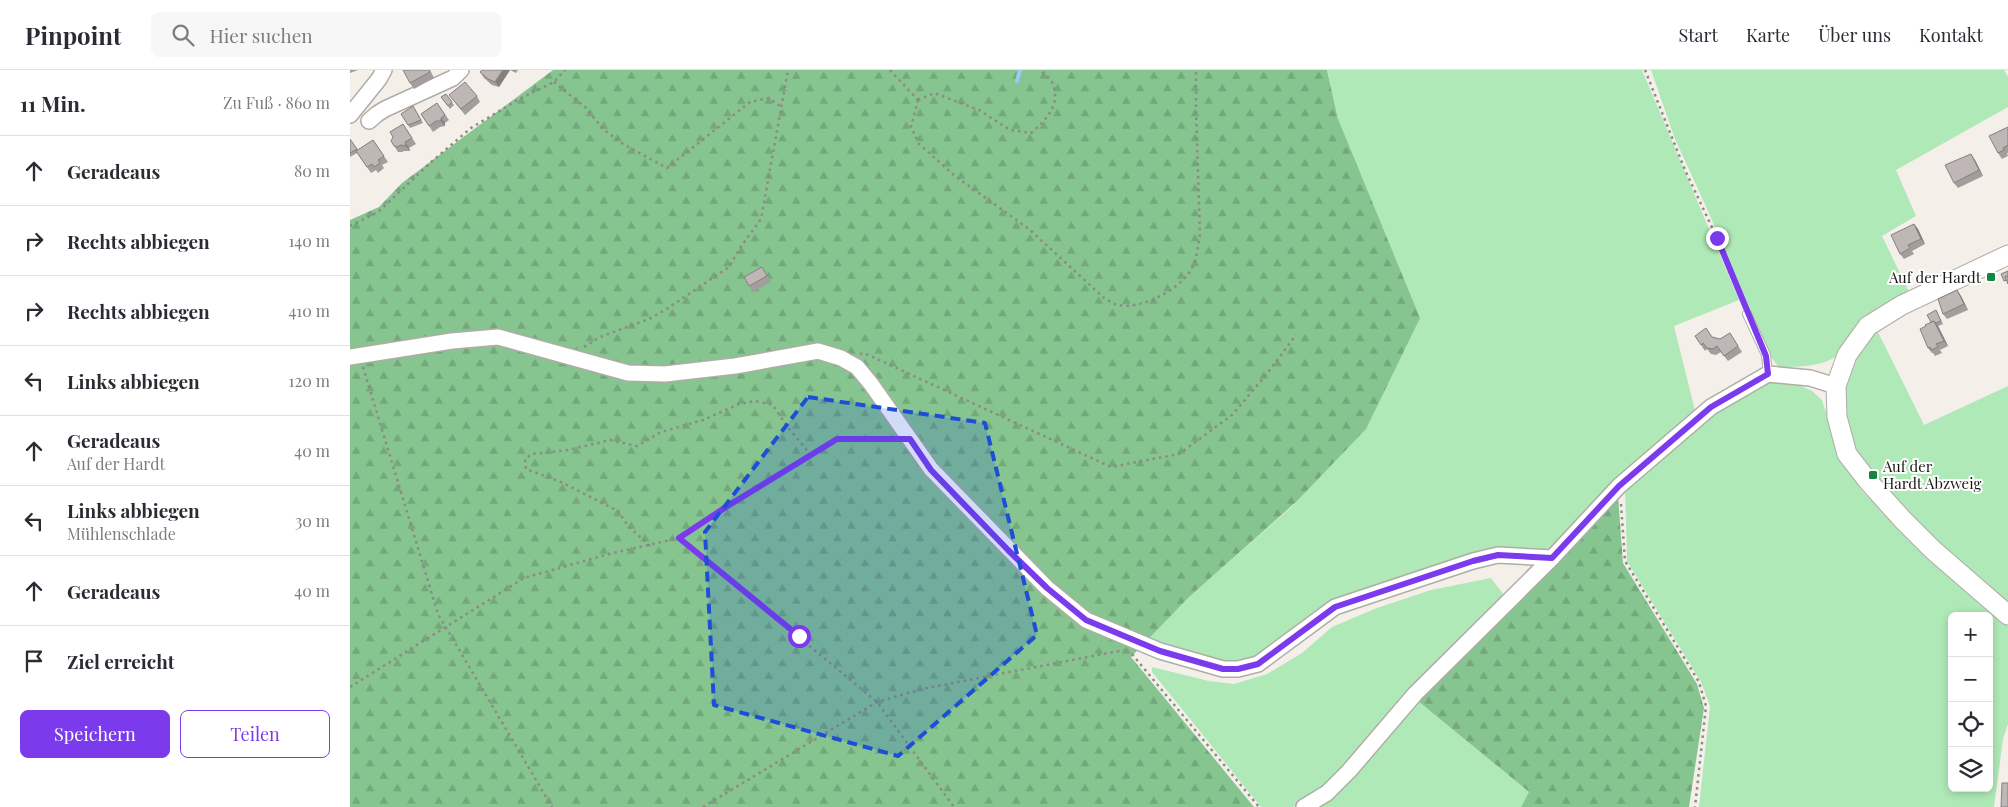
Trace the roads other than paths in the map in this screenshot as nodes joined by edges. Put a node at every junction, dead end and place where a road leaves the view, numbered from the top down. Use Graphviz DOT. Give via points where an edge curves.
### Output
graph roads {
  1 [pos="384,70"];
  2 [pos="461,70"];
  3 [pos="350,115"];
  4 [pos="369,121"];
  5 [pos="2008,255"];
  6 [pos="1748,314"];
  7 [pos="355,356"];
  8 [pos="1768,374"];
  9 [pos="1836,386"];
  10 [pos="1552,558"];
  11 [pos="2008,615"];
  12 [pos="1304,807"];
  1 -- 3 [label="street"];
  2 -- 4 [label="street" via="453,78 385,109"];
  5 -- 9 [label="street" via="1902,305 1868,326 1847,355"];
  6 -- 8 [label="lane" via="1766,356"];
  7 -- 10 [label="street" via="498,337 628,373 665,374 735,366 818,351 841,358 857,367 931,470 1047,588 1086,620 1160,651 1223,669 1258,664 1335,607 1498,555"];
  8 -- 9 [label="street" via="1810,378"];
  8 -- 10 [label="street" via="1711,407 1619,486"];
  9 -- 11 [label="street" via="1837,417 1847,454 1902,519"];
  10 -- 12 [label="street" via="1415,694 1333,787"];
}
